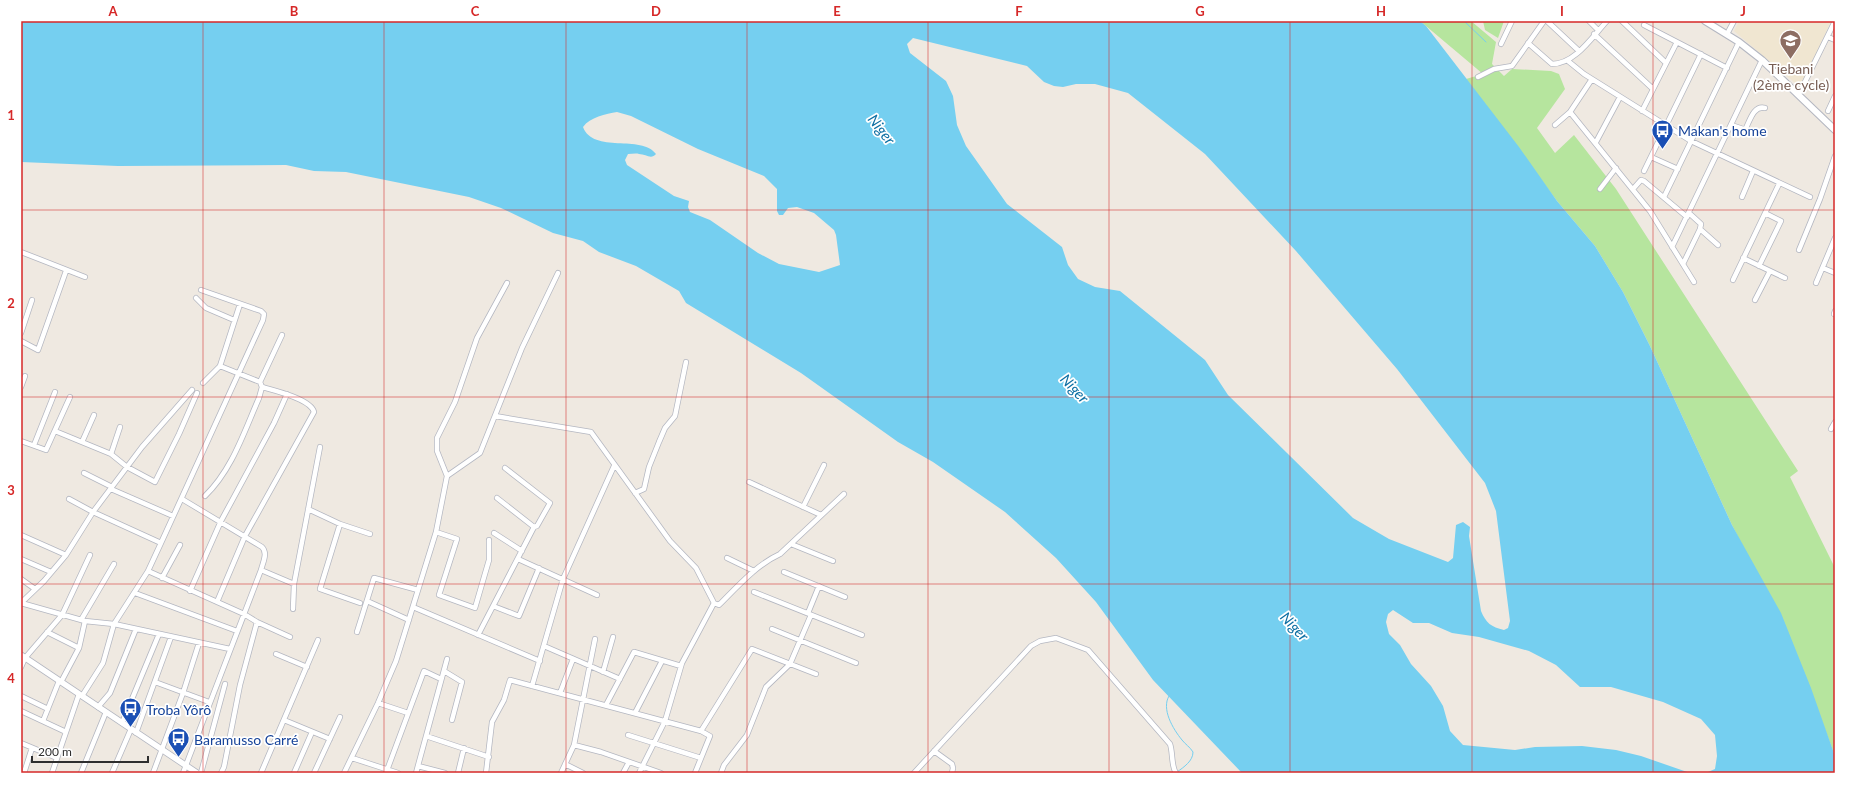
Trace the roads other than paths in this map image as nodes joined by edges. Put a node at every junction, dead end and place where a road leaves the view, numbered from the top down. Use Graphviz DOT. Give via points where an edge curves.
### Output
graph roads {
  1 [pos="1512,21"];
  2 [pos="1546,21"];
  3 [pos="1589,21"];
  4 [pos="1607,21"];
  5 [pos="1622,21"];
  6 [pos="1705,21"];
  7 [pos="1734,21"];
  8 [pos="1835,22"];
  9 [pos="1644,25"];
  10 [pos="1598,30"];
  11 [pos="1594,34"];
  12 [pos="1727,34"];
  13 [pos="1828,37"];
  14 [pos="1835,40"];
  15 [pos="1677,42"];
  16 [pos="1739,42"];
  17 [pos="1528,43"];
  18 [pos="1501,44"];
  19 [pos="1579,51"];
  20 [pos="1701,54"];
  21 [pos="1762,60"];
  22 [pos="1568,61"];
  23 [pos="1666,63"];
  24 [pos="1727,68"];
  25 [pos="1478,77"];
  26 [pos="1592,79"];
  27 [pos="1653,89"];
  28 [pos="1799,94"];
  29 [pos="1835,96"];
  30 [pos="1620,97"];
  31 [pos="1765,108"];
  32 [pos="1642,111"];
  33 [pos="1828,111"];
  34 [pos="1570,112"];
  35 [pos="1555,125"];
  36 [pos="1731,125"];
  37 [pos="1666,126"];
  38 [pos="1835,130"];
  39 [pos="1691,141"];
  40 [pos="1596,142"];
  41 [pos="1717,154"];
  42 [pos="1835,156"];
  43 [pos="1651,157"];
  44 [pos="1616,168"];
  45 [pos="1678,170"];
  46 [pos="1644,171"];
  47 [pos="1753,171"];
  48 [pos="1779,184"];
  49 [pos="1600,189"];
  50 [pos="1633,189"];
  51 [pos="1664,197"];
  52 [pos="1742,197"];
  53 [pos="1810,197"];
  54 [pos="1765,213"];
  55 [pos="1688,215"];
  56 [pos="1700,229"];
  57 [pos="1835,240"];
  58 [pos="1718,245"];
  59 [pos="1672,247"];
  60 [pos="1799,250"];
  61 [pos="21,252"];
  62 [pos="1744,258"];
  63 [pos="1683,264"];
  64 [pos="1759,266"];
  65 [pos="1823,268"];
  66 [pos="66,271"];
  67 [pos="1770,271"];
  68 [pos="558,273"];
  69 [pos="1835,273"];
  70 [pos="85,278"];
  71 [pos="1786,278"];
  72 [pos="1733,280"];
  73 [pos="1694,282"];
  74 [pos="507,283"];
  75 [pos="1816,283"];
  76 [pos="201,290"];
  77 [pos="196,298"];
  78 [pos="32,300"];
  79 [pos="1755,300"];
  80 [pos="240,304"];
  81 [pos="234,320"];
  82 [pos="22,329"];
  83 [pos="282,335"];
  84 [pos="21,341"];
  85 [pos="686,362"];
  86 [pos="220,366"];
  87 [pos="238,374"];
  88 [pos="25,376"];
  89 [pos="204,383"];
  90 [pos="260,384"];
  91 [pos="21,387"];
  92 [pos="192,390"];
  93 [pos="55,392"];
  94 [pos="197,393"];
  95 [pos="287,394"];
  96 [pos="70,396"];
  97 [pos="94,415"];
  98 [pos="495,416"];
  99 [pos="1835,422"];
  100 [pos="120,427"];
  101 [pos="1831,429"];
  102 [pos="55,431"];
  103 [pos="21,441"];
  104 [pos="82,442"];
  105 [pos="34,445"];
  106 [pos="320,446"];
  107 [pos="111,454"];
  108 [pos="824,465"];
  109 [pos="127,466"];
  110 [pos="614,466"];
  111 [pos="505,468"];
  112 [pos="84,473"];
  113 [pos="447,476"];
  114 [pos="749,482"];
  115 [pos="111,488"];
  116 [pos="635,494"];
  117 [pos="844,494"];
  118 [pos="205,496"];
  119 [pos="497,498"];
  120 [pos="69,499"];
  121 [pos="182,499"];
  122 [pos="804,507"];
  123 [pos="308,509"];
  124 [pos="92,512"];
  125 [pos="821,515"];
  126 [pos="173,516"];
  127 [pos="221,521"];
  128 [pos="340,524"];
  129 [pos="534,527"];
  130 [pos="436,532"];
  131 [pos="494,533"];
  132 [pos="370,534"];
  133 [pos="21,535"];
  134 [pos="245,536"];
  135 [pos="489,540"];
  136 [pos="161,543"];
  137 [pos="791,544"];
  138 [pos="180,545"];
  139 [pos="522,551"];
  140 [pos="66,555"];
  141 [pos="90,555"];
  142 [pos="726,558"];
  143 [pos="21,559"];
  144 [pos="518,559"];
  145 [pos="833,561"];
  146 [pos="114,564"];
  147 [pos="539,568"];
  148 [pos="261,570"];
  149 [pos="148,571"];
  150 [pos="754,571"];
  151 [pos="51,572"];
  152 [pos="784,572"];
  153 [pos="162,578"];
  154 [pos="21,579"];
  155 [pos="564,580"];
  156 [pos="294,584"];
  157 [pos="819,586"];
  158 [pos="35,589"];
  159 [pos="418,590"];
  160 [pos="190,591"];
  161 [pos="754,592"];
  162 [pos="135,593"];
  163 [pos="597,595"];
  164 [pos="845,597"];
  165 [pos="366,601"];
  166 [pos="217,602"];
  167 [pos="360,603"];
  168 [pos="714,603"];
  169 [pos="493,606"];
  170 [pos="413,607"];
  171 [pos="293,609"];
  172 [pos="244,614"];
  173 [pos="810,614"];
  174 [pos="62,615"];
  175 [pos="83,620"];
  176 [pos="409,620"];
  177 [pos="257,622"];
  178 [pos="114,624"];
  179 [pos="136,629"];
  180 [pos="772,629"];
  181 [pos="237,631"];
  182 [pos="47,632"];
  183 [pos="357,632"];
  184 [pos="159,634"];
  185 [pos="478,635"];
  186 [pos="862,635"];
  187 [pos="172,637"];
  188 [pos="290,637"];
  189 [pos="613,637"];
  190 [pos="595,639"];
  191 [pos="318,640"];
  192 [pos="800,640"];
  193 [pos="199,643"];
  194 [pos="544,646"];
  195 [pos="79,648"];
  196 [pos="230,649"];
  197 [pos="276,654"];
  198 [pos="23,657"];
  199 [pos="447,659"];
  200 [pos="574,659"];
  201 [pos="540,661"];
  202 [pos="662,661"];
  203 [pos="856,663"];
  204 [pos="790,664"];
  205 [pos="21,666"];
  206 [pos="590,666"];
  207 [pos="681,666"];
  208 [pos="307,667"];
  209 [pos="444,671"];
  210 [pos="603,672"];
  211 [pos="816,674"];
  212 [pos="442,679"];
  213 [pos="620,679"];
  214 [pos="60,682"];
  215 [pos="154,682"];
  216 [pos="225,684"];
  217 [pos="532,686"];
  218 [pos="183,693"];
  219 [pos="560,693"];
  220 [pos="80,695"];
  221 [pos="21,696"];
  222 [pos="583,699"];
  223 [pos="209,702"];
  224 [pos="378,703"];
  225 [pos="606,705"];
  226 [pos="98,707"];
  227 [pos="48,709"];
  228 [pos="21,711"];
  229 [pos="106,712"];
  230 [pos="408,713"];
  231 [pos="635,713"];
  232 [pos="340,717"];
  233 [pos="284,720"];
  234 [pos="452,720"];
  235 [pos="43,721"];
  236 [pos="665,721"];
  237 [pos="122,723"];
  238 [pos="131,729"];
  239 [pos="702,731"];
  240 [pos="66,732"];
  241 [pos="136,732"];
  242 [pos="312,732"];
  243 [pos="426,736"];
  244 [pos="628,736"];
  245 [pos="330,739"];
  246 [pos="21,743"];
  247 [pos="654,744"];
  248 [pos="574,745"];
  249 [pos="32,748"];
  250 [pos="464,748"];
  251 [pos="161,749"];
  252 [pos="934,751"];
  253 [pos="489,757"];
  254 [pos="58,758"];
  255 [pos="352,758"];
  256 [pos="701,758"];
  257 [pos="629,762"];
  258 [pos="565,764"];
  259 [pos="186,765"];
  260 [pos="418,766"];
  261 [pos="642,766"];
  262 [pos="387,771"];
  263 [pos="1175,772"];
  264 [pos="24,773"];
  265 [pos="52,773"];
  266 [pos="81,773"];
  267 [pos="112,773"];
  268 [pos="153,773"];
  269 [pos="183,773"];
  270 [pos="197,773"];
  271 [pos="201,773"];
  272 [pos="221,773"];
  273 [pos="261,773"];
  274 [pos="294,773"];
  275 [pos="314,773"];
  276 [pos="344,773"];
  277 [pos="398,773"];
  278 [pos="416,773"];
  279 [pos="445,773"];
  280 [pos="458,773"];
  281 [pos="486,773"];
  282 [pos="562,773"];
  283 [pos="583,773"];
  284 [pos="623,773"];
  285 [pos="639,773"];
  286 [pos="661,773"];
  287 [pos="695,773"];
  288 [pos="721,773"];
  289 [pos="914,773"];
  290 [pos="952,773"];
  1 -- 18 [label="street"];
  2 -- 17 [label="street"];
  2 -- 19 [label="street"];
  3 -- 10 [label="street"];
  4 -- 10 [label="street"];
  5 -- 23 [label="street"];
  6 -- 12 [label="main road"];
  7 -- 12 [label="street"];
  8 -- 13 [label="street"];
  9 -- 15 [label="street"];
  10 -- 11 [label="street"];
  11 -- 19 [label="street"];
  11 -- 27 [label="street"];
  12 -- 16 [label="main road"];
  13 -- 14 [label="street"];
  13 -- 28 [label="street"];
  15 -- 20 [label="street"];
  15 -- 23 [label="street"];
  16 -- 21 [label="main road"];
  16 -- 24 [label="street"];
  17 -- 22 [label="street" via="1552,64"];
  17 -- 25 [label="street" via="1512,66 1494,69"];
  19 -- 22 [label="street"];
  20 -- 24 [label="street"];
  20 -- 37 [label="street"];
  21 -- 28 [label="main road"];
  21 -- 36 [label="street"];
  22 -- 26 [label="street"];
  23 -- 27 [label="street"];
  24 -- 39 [label="street"];
  26 -- 30 [label="street"];
  26 -- 34 [label="street"];
  27 -- 32 [label="street"];
  28 -- 38 [label="main road"];
  29 -- 33 [label="street"];
  30 -- 32 [label="street"];
  30 -- 40 [label="street"];
  31 -- 36 [label="street" via="1756,109 1744,130"];
  32 -- 37 [label="street"];
  34 -- 35 [label="street"];
  34 -- 40 [label="street"];
  36 -- 41 [label="street"];
  37 -- 39 [label="street"];
  37 -- 43 [label="street"];
  39 -- 41 [label="street"];
  39 -- 45 [label="street"];
  40 -- 44 [label="street"];
  41 -- 47 [label="street"];
  41 -- 55 [label="street"];
  42 -- 60 [label="street"];
  43 -- 45 [label="street"];
  43 -- 46 [label="street"];
  44 -- 49 [label="street"];
  44 -- 50 [label="street"];
  45 -- 51 [label="street"];
  47 -- 48 [label="street"];
  47 -- 52 [label="street"];
  48 -- 53 [label="street"];
  48 -- 54 [label="street"];
  50 -- 51 [label="street" via="1641,180"];
  50 -- 59 [label="street"];
  51 -- 55 [label="street"];
  54 -- 62 [label="street"];
  54 -- 64 [label="street" via="1781,221"];
  55 -- 56 [label="street" via="1701,224"];
  55 -- 59 [label="street"];
  56 -- 58 [label="street"];
  56 -- 63 [label="street"];
  57 -- 65 [label="street"];
  59 -- 63 [label="street"];
  61 -- 66 [label="street"];
  62 -- 64 [label="street"];
  62 -- 72 [label="street"];
  63 -- 73 [label="street"];
  64 -- 67 [label="street"];
  65 -- 69 [label="street"];
  65 -- 75 [label="street"];
  66 -- 70 [label="street"];
  66 -- 84 [label="street" via="38,350"];
  67 -- 71 [label="street"];
  67 -- 79 [label="street"];
  68 -- 98 [label="street" via="522,348"];
  74 -- 113 [label="street" via="477,338 455,402 437,438 436,451"];
  76 -- 80 [label="street"];
  77 -- 81 [label="street" via="206,308"];
  78 -- 82 [label="street"];
  80 -- 81 [label="street"];
  80 -- 87 [label="street" via="264,314"];
  81 -- 86 [label="street"];
  83 -- 90 [label="street"];
  85 -- 116 [label="street" via="675,416 665,428 659,442 644,489"];
  86 -- 87 [label="street"];
  86 -- 89 [label="street"];
  87 -- 90 [label="street"];
  87 -- 121 [label="street"];
  88 -- 91 [label="street"];
  90 -- 95 [label="street"];
  90 -- 118 [label="street" via="259,398 228,467"];
  92 -- 109 [label="street" via="150,436"];
  93 -- 105 [label="street"];
  94 -- 109 [label="street" via="157,480 152,482"];
  95 -- 127 [label="street"];
  95 -- 134 [label="street" via="313,408 314,412"];
  96 -- 102 [label="street"];
  97 -- 104 [label="street"];
  98 -- 110 [label="street" via="591,432"];
  98 -- 113 [label="street" via="480,453"];
  99 -- 101 [label="street"];
  100 -- 107 [label="street"];
  102 -- 104 [label="street"];
  102 -- 105 [label="street" via="46,450"];
  103 -- 105 [label="street"];
  104 -- 107 [label="street"];
  106 -- 123 [label="street"];
  107 -- 109 [label="street"];
  108 -- 122 [label="street"];
  109 -- 115 [label="street"];
  110 -- 116 [label="street"];
  110 -- 155 [label="street"];
  111 -- 129 [label="street" via="550,504"];
  112 -- 115 [label="street"];
  113 -- 130 [label="street"];
  114 -- 122 [label="street"];
  115 -- 124 [label="street"];
  115 -- 126 [label="street"];
  116 -- 168 [label="street" via="670,541 696,568"];
  117 -- 125 [label="street"];
  119 -- 129 [label="street"];
  120 -- 124 [label="street"];
  121 -- 126 [label="street"];
  121 -- 127 [label="street"];
  122 -- 125 [label="street"];
  123 -- 128 [label="street"];
  123 -- 156 [label="street"];
  124 -- 136 [label="street"];
  124 -- 140 [label="street"];
  125 -- 137 [label="street"];
  126 -- 136 [label="street"];
  127 -- 134 [label="street"];
  127 -- 160 [label="street"];
  128 -- 132 [label="street"];
  128 -- 167 [label="street" via="320,589"];
  129 -- 139 [label="street"];
  130 -- 135 [label="street" via="457,539 439,595 475,608 488,560"];
  130 -- 159 [label="street"];
  131 -- 139 [label="street"];
  133 -- 140 [label="street"];
  134 -- 148 [label="street" via="265,550"];
  134 -- 166 [label="street"];
  136 -- 149 [label="street"];
  137 -- 145 [label="street"];
  137 -- 150 [label="street"];
  138 -- 153 [label="street"];
  139 -- 144 [label="street"];
  140 -- 151 [label="street"];
  141 -- 174 [label="street"];
  142 -- 150 [label="street"];
  143 -- 151 [label="street"];
  144 -- 147 [label="street"];
  144 -- 169 [label="street"];
  146 -- 175 [label="street"];
  147 -- 155 [label="street"];
  147 -- 169 [label="street" via="519,616"];
  148 -- 156 [label="street"];
  148 -- 172 [label="street"];
  149 -- 153 [label="street"];
  149 -- 162 [label="street"];
  150 -- 168 [label="street" via="719,605"];
  151 -- 158 [label="street"];
  152 -- 157 [label="street"];
  153 -- 160 [label="street"];
  154 -- 158 [label="street"];
  155 -- 163 [label="street"];
  155 -- 194 [label="street"];
  156 -- 171 [label="street"];
  157 -- 164 [label="street"];
  157 -- 173 [label="street"];
  158 -- 174 [label="street" via="21,603"];
  159 -- 165 [label="street" via="374,578"];
  159 -- 170 [label="street"];
  160 -- 166 [label="street"];
  161 -- 173 [label="street"];
  162 -- 178 [label="street"];
  162 -- 181 [label="street"];
  165 -- 176 [label="street"];
  165 -- 183 [label="street"];
  166 -- 172 [label="street"];
  168 -- 207 [label="street"];
  169 -- 185 [label="street"];
  170 -- 176 [label="street"];
  170 -- 185 [label="street"];
  172 -- 177 [label="street"];
  172 -- 181 [label="street"];
  173 -- 186 [label="street"];
  173 -- 192 [label="street"];
  174 -- 175 [label="street"];
  174 -- 182 [label="street"];
  175 -- 178 [label="street"];
  175 -- 195 [label="street"];
  176 -- 224 [label="street" via="396,661"];
  177 -- 188 [label="street"];
  177 -- 272 [label="street"];
  178 -- 179 [label="street"];
  178 -- 220 [label="street" via="103,663"];
  179 -- 184 [label="street"];
  179 -- 226 [label="street" via="110,693"];
  180 -- 192 [label="street"];
  181 -- 196 [label="street"];
  182 -- 195 [label="street"];
  182 -- 198 [label="street"];
  184 -- 187 [label="street"];
  184 -- 237 [label="street"];
  185 -- 201 [label="street"];
  187 -- 193 [label="street"];
  187 -- 215 [label="street"];
  189 -- 210 [label="street"];
  190 -- 206 [label="street"];
  191 -- 208 [label="street"];
  192 -- 203 [label="street"];
  192 -- 204 [label="street"];
  193 -- 196 [label="street"];
  193 -- 218 [label="street"];
  194 -- 200 [label="street"];
  194 -- 201 [label="street"];
  195 -- 214 [label="street"];
  196 -- 223 [label="street"];
  197 -- 208 [label="street"];
  198 -- 205 [label="street"];
  198 -- 214 [label="street"];
  199 -- 209 [label="street"];
  200 -- 206 [label="street"];
  200 -- 219 [label="street"];
  201 -- 217 [label="street"];
  202 -- 207 [label="street"];
  202 -- 213 [label="street" via="634,652"];
  202 -- 231 [label="street"];
  204 -- 211 [label="street"];
  204 -- 239 [label="street" via="752,649"];
  204 -- 288 [label="street" via="766,687 747,735 724,765"];
  206 -- 210 [label="street"];
  206 -- 222 [label="street"];
  207 -- 236 [label="street"];
  208 -- 233 [label="street"];
  209 -- 212 [label="street"];
  209 -- 234 [label="street" via="462,682"];
  210 -- 213 [label="street"];
  212 -- 230 [label="street" via="424,671"];
  212 -- 243 [label="street"];
  213 -- 225 [label="street"];
  214 -- 220 [label="street"];
  214 -- 227 [label="street"];
  215 -- 218 [label="street"];
  215 -- 241 [label="street"];
  216 -- 271 [label="street"];
  217 -- 219 [label="street"];
  217 -- 253 [label="street" via="510,680 504,700 492,722"];
  218 -- 223 [label="street"];
  218 -- 251 [label="street"];
  219 -- 222 [label="street"];
  220 -- 226 [label="street"];
  220 -- 240 [label="street"];
  221 -- 227 [label="street"];
  222 -- 225 [label="street"];
  222 -- 248 [label="street"];
  223 -- 259 [label="street"];
  224 -- 230 [label="street"];
  224 -- 255 [label="street"];
  225 -- 231 [label="street"];
  226 -- 229 [label="street"];
  227 -- 235 [label="street"];
  228 -- 235 [label="street"];
  229 -- 237 [label="street"];
  229 -- 266 [label="street"];
  230 -- 262 [label="street"];
  231 -- 236 [label="street"];
  232 -- 245 [label="street"];
  233 -- 242 [label="street"];
  233 -- 273 [label="street"];
  235 -- 240 [label="street"];
  236 -- 239 [label="street"];
  236 -- 247 [label="street"];
  237 -- 238 [label="street"];
  238 -- 241 [label="street"];
  238 -- 267 [label="street"];
  239 -- 256 [label="street" via="710,736"];
  240 -- 254 [label="street"];
  241 -- 251 [label="street"];
  242 -- 245 [label="street"];
  242 -- 274 [label="street"];
  243 -- 250 [label="street"];
  243 -- 260 [label="street"];
  244 -- 247 [label="street"];
  245 -- 275 [label="street"];
  246 -- 249 [label="street"];
  247 -- 256 [label="street"];
  247 -- 261 [label="street"];
  248 -- 257 [label="street"];
  248 -- 258 [label="street"];
  249 -- 254 [label="street"];
  249 -- 264 [label="street"];
  250 -- 253 [label="street"];
  250 -- 280 [label="street"];
  251 -- 259 [label="street"];
  251 -- 268 [label="street"];
  252 -- 263 [label="street" via="1031,646 1040,641 1056,638 1088,650 1170,744"];
  252 -- 289 [label="street"];
  252 -- 290 [label="street" via="952,764"];
  253 -- 281 [label="street"];
  254 -- 265 [label="street"];
  255 -- 262 [label="street"];
  255 -- 276 [label="street"];
  256 -- 287 [label="street"];
  257 -- 261 [label="street"];
  257 -- 284 [label="street"];
  258 -- 282 [label="street"];
  258 -- 283 [label="street"];
  259 -- 269 [label="street"];
  259 -- 270 [label="street"];
  260 -- 278 [label="street"];
  260 -- 279 [label="street"];
  261 -- 285 [label="street"];
  261 -- 286 [label="street"];
  262 -- 277 [label="street"];
}
